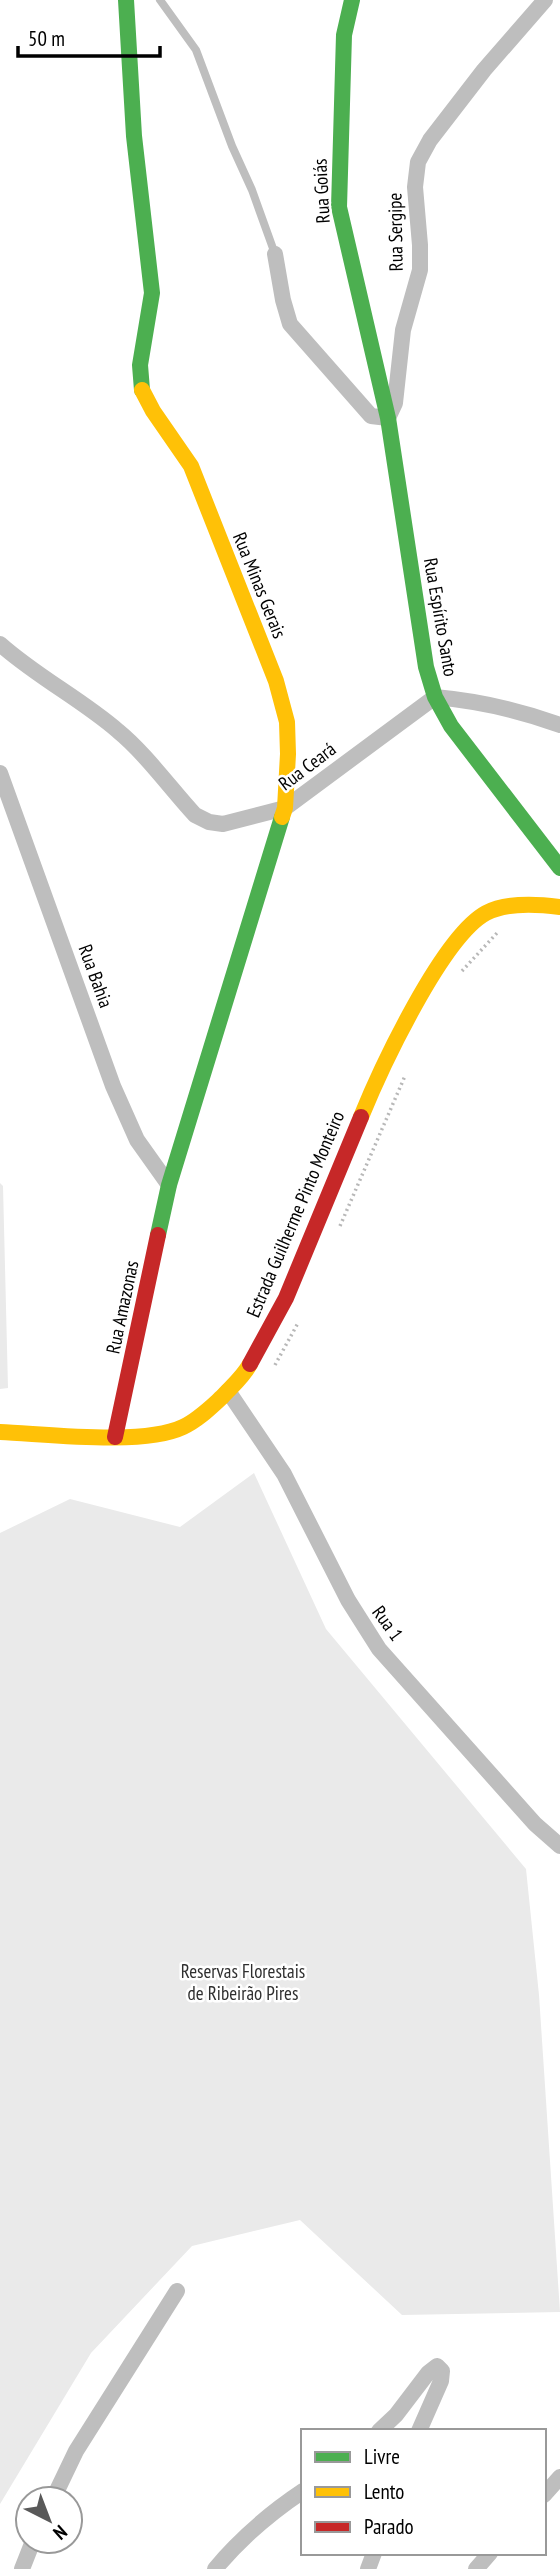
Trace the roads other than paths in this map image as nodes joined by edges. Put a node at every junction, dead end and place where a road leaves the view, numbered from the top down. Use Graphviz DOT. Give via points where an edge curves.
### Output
graph roads {
  1 [pos="126,0"];
  2 [pos="160,0"];
  3 [pos="352,0"];
  4 [pos="545,0"];
  5 [pos="275,254"];
  6 [pos="388,418"];
  7 [pos="0,645"];
  8 [pos="435,697"];
  9 [pos="560,725"];
  10 [pos="0,773"];
  11 [pos="285,808"];
  12 [pos="560,868"];
  13 [pos="560,907"];
  14 [pos="169,1185"];
  15 [pos="228,1391"];
  16 [pos="0,1432"];
  17 [pos="115,1437"];
  18 [pos="560,1846"];
  19 [pos="177,2291"];
  20 [pos="381,2429"];
  21 [pos="420,2429"];
  22 [pos="560,2477"];
  23 [pos="60,2485"];
  24 [pos="301,2493"];
  25 [pos="546,2493"];
  26 [pos="489,2555"];
  27 [pos="215,2569"];
  28 [pos="476,2569"];
  1 -- 11 [label="street, Rua Minas Gerais" via="134,136 152,293 140,365 142,389 191,466 276,681 287,722"];
  2 -- 5 [label="lane" via="196,50"];
  3 -- 6 [label="street, Rua Goiás" via="344,35 339,208"];
  4 -- 6 [label="street, Rua Sergipe" via="484,70 418,162 420,270 403,330 395,403"];
  5 -- 6 [label="street" via="290,324 371,416"];
  6 -- 8 [label="street, Rua Espírito Santo" via="426,667"];
  7 -- 11 [label="street, Rua Ceará" via="121,733 195,815 223,824"];
  8 -- 9 [label="street" via="470,700"];
  8 -- 11 [label="street, Rua Ceará"];
  8 -- 12 [label="street, Rua Espírito Santo" via="451,726"];
  10 -- 14 [label="street, Rua Bahia" via="113,1086 137,1140"];
  11 -- 14 [label="street, Rua Minas Gerais"];
  13 -- 15 [label="street, Estrada Guilherme Pinto Monteiro" via="531,903 488,912 467,927 433,973 370,1095 286,1298 244,1375"];
  14 -- 17 [label="street, Rua Amazonas"];
  15 -- 17 [label="street, Estrada Guilherme Pinto Monteiro" via="183,1427"];
  15 -- 18 [label="street, Rua 1" via="284,1474 362,1625 535,1824"];
  16 -- 17 [label="street, Estrada Guilherme Pinto Monteiro"];
  19 -- 23 [label="street" via="76,2451"];
  20 -- 21 [label="street" via="437,2366 442,2371 441,2382"];
  22 -- 25 [label="street"];
  24 -- 27 [label="street" via="230,2550"];
  26 -- 28 [label="street"];
}
